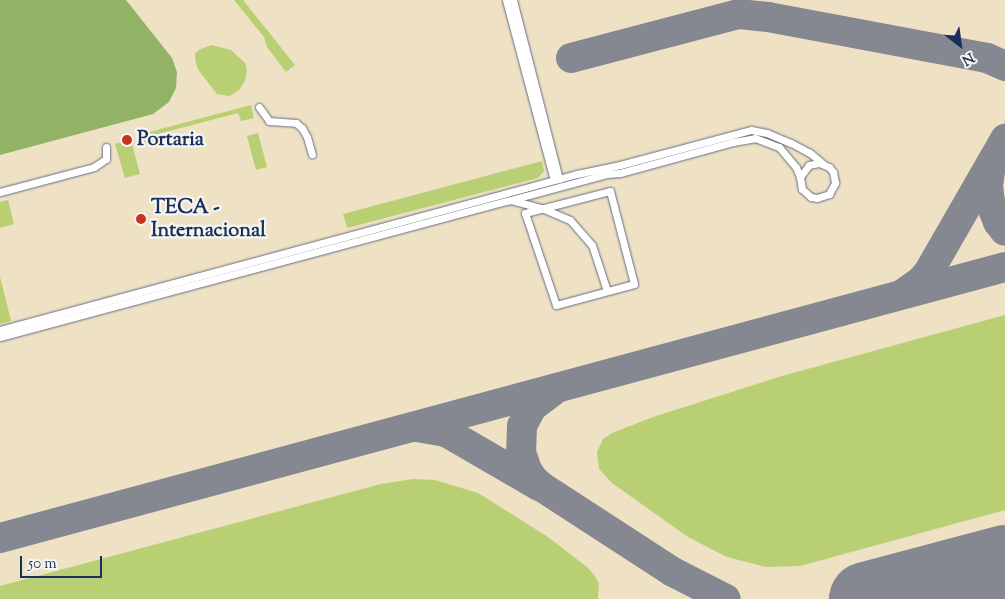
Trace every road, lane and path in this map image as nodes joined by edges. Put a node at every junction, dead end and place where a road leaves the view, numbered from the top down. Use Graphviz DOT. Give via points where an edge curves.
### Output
graph roads {
  1 [pos="506,0"];
  2 [pos="513,0"];
  3 [pos="259,107"];
  4 [pos="106,147"];
  5 [pos="312,154"];
  6 [pos="824,164"];
  7 [pos="800,177"];
  8 [pos="557,180"];
  9 [pos="0,192"];
  10 [pos="510,200"];
  11 [pos="544,208"];
  12 [pos="607,291"];
  13 [pos="0,330"];
  14 [pos="0,337"];
  1 -- 8 [label="lane"];
  2 -- 8 [label="lane"];
  3 -- 5 [label="lane" via="269,121 296,124 302,128"];
  4 -- 9 [label="lane" via="106,159 94,167"];
  6 -- 7 [label="lane" via="809,165"];
  6 -- 7 [label="lane" via="835,177 829,194 817,198 806,194"];
  6 -- 8 [label="lane" via="790,143 768,133 751,130"];
  7 -- 10 [label="lane" via="779,147 755,138"];
  8 -- 13 [label="lane"];
  10 -- 11 [label="lane"];
  10 -- 14 [label="lane"];
  11 -- 12 [label="lane" via="570,220 592,245"];
  11 -- 12 [label="lane" via="525,213 556,305"];
  11 -- 12 [label="lane" via="610,191 634,284"];
}
